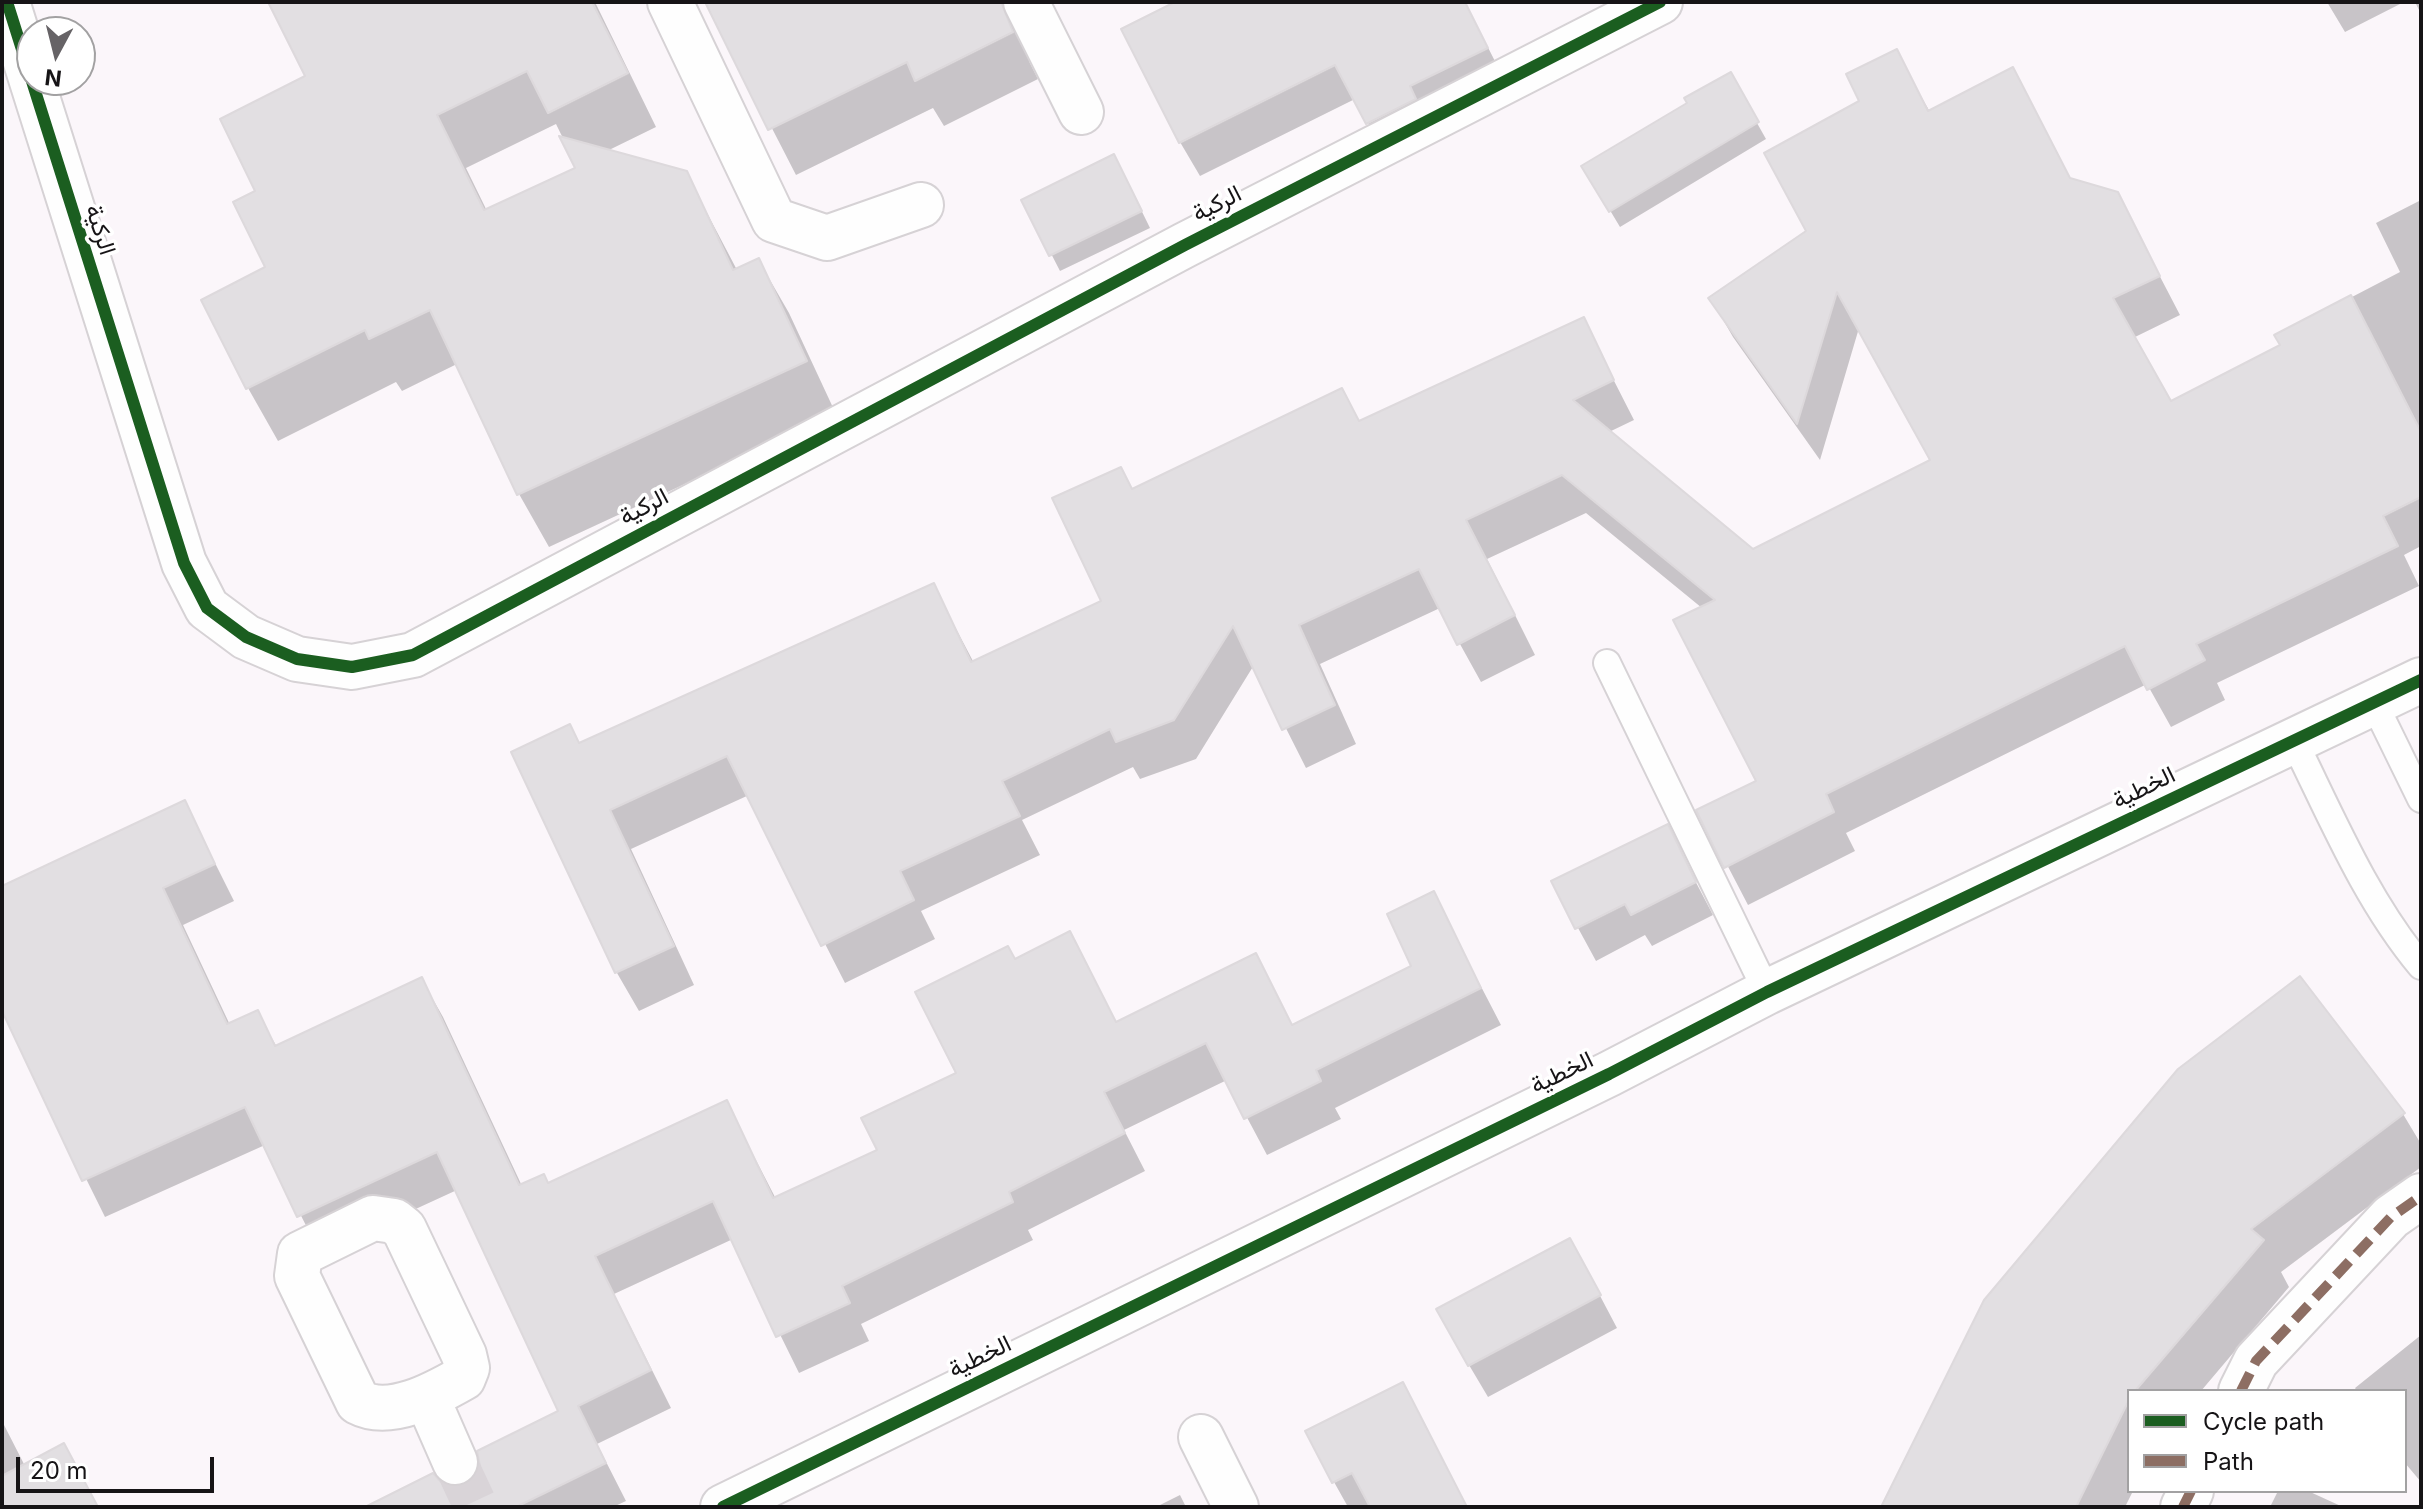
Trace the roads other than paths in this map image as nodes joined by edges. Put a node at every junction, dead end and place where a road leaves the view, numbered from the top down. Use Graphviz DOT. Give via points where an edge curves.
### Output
graph roads {
  1 [pos="7,2"];
  2 [pos="670,2"];
  3 [pos="1026,2"];
  4 [pos="1660,2"];
  5 [pos="1081,112"];
  6 [pos="921,205"];
  7 [pos="1607,663"];
  8 [pos="2421,680"];
  9 [pos="2374,703"];
  10 [pos="2294,741"];
  11 [pos="2421,799"];
  12 [pos="2421,966"];
  13 [pos="1767,992"];
  14 [pos="2421,1196"];
  15 [pos="2242,1389"];
  16 [pos="427,1398"];
  17 [pos="1201,1437"];
  18 [pos="455,1462"];
  19 [pos="723,1507"];
  20 [pos="1236,1507"];
  1 -- 4 [label="street, الركية" via="184,563 207,608 246,637 297,659 352,667 413,655 1185,245"];
  2 -- 6 [label="street" via="774,220 827,238"];
  3 -- 5 [label="street"];
  7 -- 13 [label="lane"];
  8 -- 9 [label="street, الخطية"];
  9 -- 10 [label="street, الخطية"];
  9 -- 11 [label="lane"];
  10 -- 12 [label="lane" via="2354,862"];
  10 -- 13 [label="street, الخطية"];
  13 -- 19 [label="street, الخطية"];
  14 -- 15 [label="street" via="2391,1217 2256,1361"];
  16 -- 16 [label="street" via="374,1409 358,1402 305,1297 297,1276 300,1254 373,1218 394,1221 404,1229 467,1368 463,1378"];
  16 -- 18 [label="street"];
  17 -- 20 [label="street"];
}
